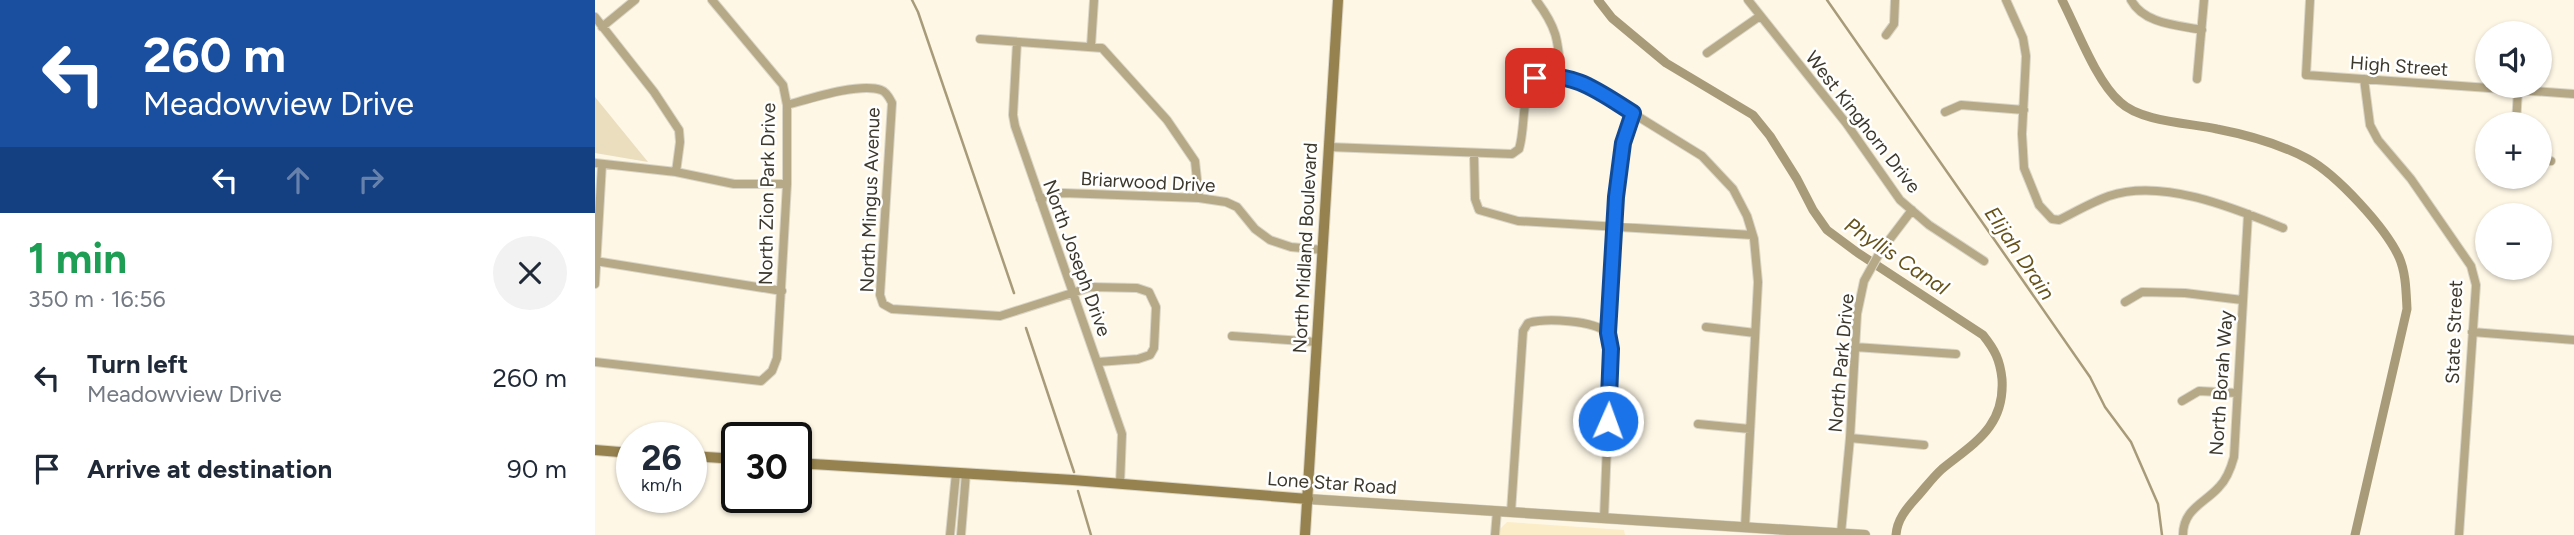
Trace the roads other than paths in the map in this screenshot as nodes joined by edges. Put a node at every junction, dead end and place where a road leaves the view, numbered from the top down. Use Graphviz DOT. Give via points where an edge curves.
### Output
graph roads {
  1 [pos="635,0"];
  2 [pos="712,0"];
  3 [pos="1094,0"];
  4 [pos="1338,0"];
  5 [pos="1536,0"];
  6 [pos="1748,0"];
  7 [pos="1895,0"];
  8 [pos="2006,0"];
  9 [pos="2131,0"];
  10 [pos="2204,0"];
  11 [pos="2310,0"];
  12 [pos="1761,16"];
  13 [pos="595,17"];
  14 [pos="602,27"];
  15 [pos="2201,30"];
  16 [pos="1886,35"];
  17 [pos="980,38"];
  18 [pos="1017,42"];
  19 [pos="1091,46"];
  20 [pos="1707,53"];
  21 [pos="1561,76"];
  22 [pos="2197,79"];
  23 [pos="2364,79"];
  24 [pos="2475,87"];
  25 [pos="2552,92"];
  26 [pos="2574,94"];
  27 [pos="787,104"];
  28 [pos="2024,110"];
  29 [pos="1945,112"];
  30 [pos="1633,113"];
  31 [pos="1329,147"];
  32 [pos="1474,154"];
  33 [pos="599,163"];
  34 [pos="676,172"];
  35 [pos="787,184"];
  36 [pos="1199,198"];
  37 [pos="1040,200"];
  38 [pos="1912,210"];
  39 [pos="2248,214"];
  40 [pos="1614,228"];
  41 [pos="2283,228"];
  42 [pos="1752,235"];
  43 [pos="1323,250"];
  44 [pos="1983,261"];
  45 [pos="596,262"];
  46 [pos="595,284"];
  47 [pos="782,291"];
  48 [pos="1073,291"];
  49 [pos="2242,300"];
  50 [pos="2125,302"];
  51 [pos="1706,327"];
  52 [pos="2472,332"];
  53 [pos="1608,333"];
  54 [pos="1755,333"];
  55 [pos="1232,336"];
  56 [pos="2574,340"];
  57 [pos="1317,341"];
  58 [pos="1855,346"];
  59 [pos="1956,354"];
  60 [pos="595,362"];
  61 [pos="1097,362"];
  62 [pos="2237,393"];
  63 [pos="2182,401"];
  64 [pos="1698,424"];
  65 [pos="1750,429"];
  66 [pos="1850,438"];
  67 [pos="1924,444"];
  68 [pos="595,450"];
  69 [pos="616,452"];
  70 [pos="812,464"];
  71 [pos="961,473"];
  72 [pos="1120,484"];
  73 [pos="1308,499"];
  74 [pos="1497,511"];
  75 [pos="1511,512"];
  76 [pos="1604,518"];
  77 [pos="1745,527"];
  78 [pos="1842,533"];
  79 [pos="950,535"];
  80 [pos="961,535"];
  81 [pos="1305,535"];
  82 [pos="1495,535"];
  83 [pos="1865,535"];
  84 [pos="2183,535"];
  85 [pos="2459,535"];
  1 -- 14 [label="street"];
  2 -- 27 [label="street, North Zion Park Drive" via="783,85"];
  3 -- 19 [label="street"];
  4 -- 31 [label="main road, North Midland Boulevard"];
  5 -- 21 [label="street" via="1557,37"];
  6 -- 12 [label="street, West Kinghorn Drive"];
  7 -- 16 [label="street" via="1894,24"];
  8 -- 28 [label="street" via="2026,55"];
  9 -- 15 [label="street" via="2145,16"];
  10 -- 15 [label="street"];
  11 -- 23 [label="street, High Street" via="2306,75"];
  12 -- 20 [label="street"];
  12 -- 38 [label="street, West Kinghorn Drive"];
  13 -- 14 [label="street"];
  14 -- 34 [label="street" via="679,130"];
  15 -- 22 [label="street"];
  17 -- 18 [label="street"];
  18 -- 19 [label="street"];
  18 -- 37 [label="street, North Joseph Drive" via="1013,115"];
  19 -- 36 [label="street" via="1102,48 1167,120 1195,161"];
  21 -- 30 [label="street" via="1587,85"];
  21 -- 32 [label="street" via="1535,78 1529,86 1519,149 1512,154"];
  23 -- 24 [label="street, High Street"];
  23 -- 52 [label="street, State Street" via="2370,125 2378,140 2471,266 2476,285"];
  25 -- 26 [label="street, High Street"];
  27 -- 35 [label="street, North Zion Park Drive"];
  27 -- 48 [label="street, North Mingus Avenue" via="856,88 881,90 889,97 883,304 892,309 1000,316"];
  28 -- 29 [label="street" via="1961,105"];
  28 -- 39 [label="street" via="2024,168 2039,205 2052,219 2059,220 2110,195 2145,191 2189,195"];
  30 -- 40 [label="street" via="1623,143"];
  30 -- 42 [label="street" via="1702,156 1733,189"];
  31 -- 32 [label="street"];
  31 -- 43 [label="main road, North Midland Boulevard"];
  32 -- 40 [label="street" via="1479,210 1518,221"];
  33 -- 34 [label="street"];
  33 -- 45 [label="street"];
  34 -- 35 [label="street" via="734,184"];
  35 -- 47 [label="street, North Zion Park Drive"];
  36 -- 37 [label="street, Briarwood Drive" via="1063,193"];
  36 -- 43 [label="street, Briarwood Drive" via="1237,207 1270,240"];
  37 -- 48 [label="street, North Joseph Drive"];
  38 -- 44 [label="street, West Kinghorn Drive"];
  38 -- 58 [label="street, North Park Drive" via="1864,281"];
  39 -- 41 [label="street"];
  39 -- 49 [label="street, North Borah Way"];
  40 -- 42 [label="street"];
  40 -- 53 [label="street"];
  42 -- 54 [label="street" via="1758,282"];
  43 -- 57 [label="main road, North Midland Boulevard"];
  45 -- 46 [label="street"];
  45 -- 47 [label="street"];
  47 -- 60 [label="street, North Zion Park Drive" via="777,358 761,381"];
  48 -- 61 [label="street, North Joseph Drive"];
  48 -- 61 [label="street" via="1091,286 1136,288 1154,299 1150,355"];
  49 -- 50 [label="street" via="2141,292"];
  49 -- 62 [label="street, North Borah Way"];
  51 -- 54 [label="street"];
  52 -- 56 [label="street"];
  52 -- 85 [label="street, State Street"];
  53 -- 75 [label="street" via="1589,324 1541,320 1528,323 1523,331"];
  53 -- 76 [label="street"];
  54 -- 65 [label="street"];
  55 -- 57 [label="street"];
  57 -- 73 [label="main road, North Midland Boulevard"];
  58 -- 59 [label="street"];
  58 -- 66 [label="street, North Park Drive"];
  61 -- 72 [label="street, North Joseph Drive" via="1122,434"];
  62 -- 63 [label="street" via="2199,391"];
  62 -- 84 [label="street, North Borah Way" via="2229,472 2219,488 2194,506"];
  64 -- 65 [label="street"];
  65 -- 77 [label="street"];
  66 -- 67 [label="street"];
  66 -- 78 [label="street, North Park Drive"];
  68 -- 69 [label="main road"];
  70 -- 71 [label="main road, Lone Star Road"];
  71 -- 72 [label="main road, Lone Star Road"];
  71 -- 79 [label="street"];
  71 -- 80 [label="street"];
  72 -- 73 [label="main road, Lone Star Road"];
  73 -- 74 [label="street, Lone Star Road"];
  73 -- 81 [label="main road, North Midland Boulevard"];
  74 -- 75 [label="street, Lone Star Road"];
  74 -- 82 [label="street"];
  75 -- 76 [label="street, Lone Star Road"];
  76 -- 77 [label="street, Lone Star Road"];
  77 -- 78 [label="street, Lone Star Road"];
  78 -- 83 [label="street, Lone Star Road"];
}
